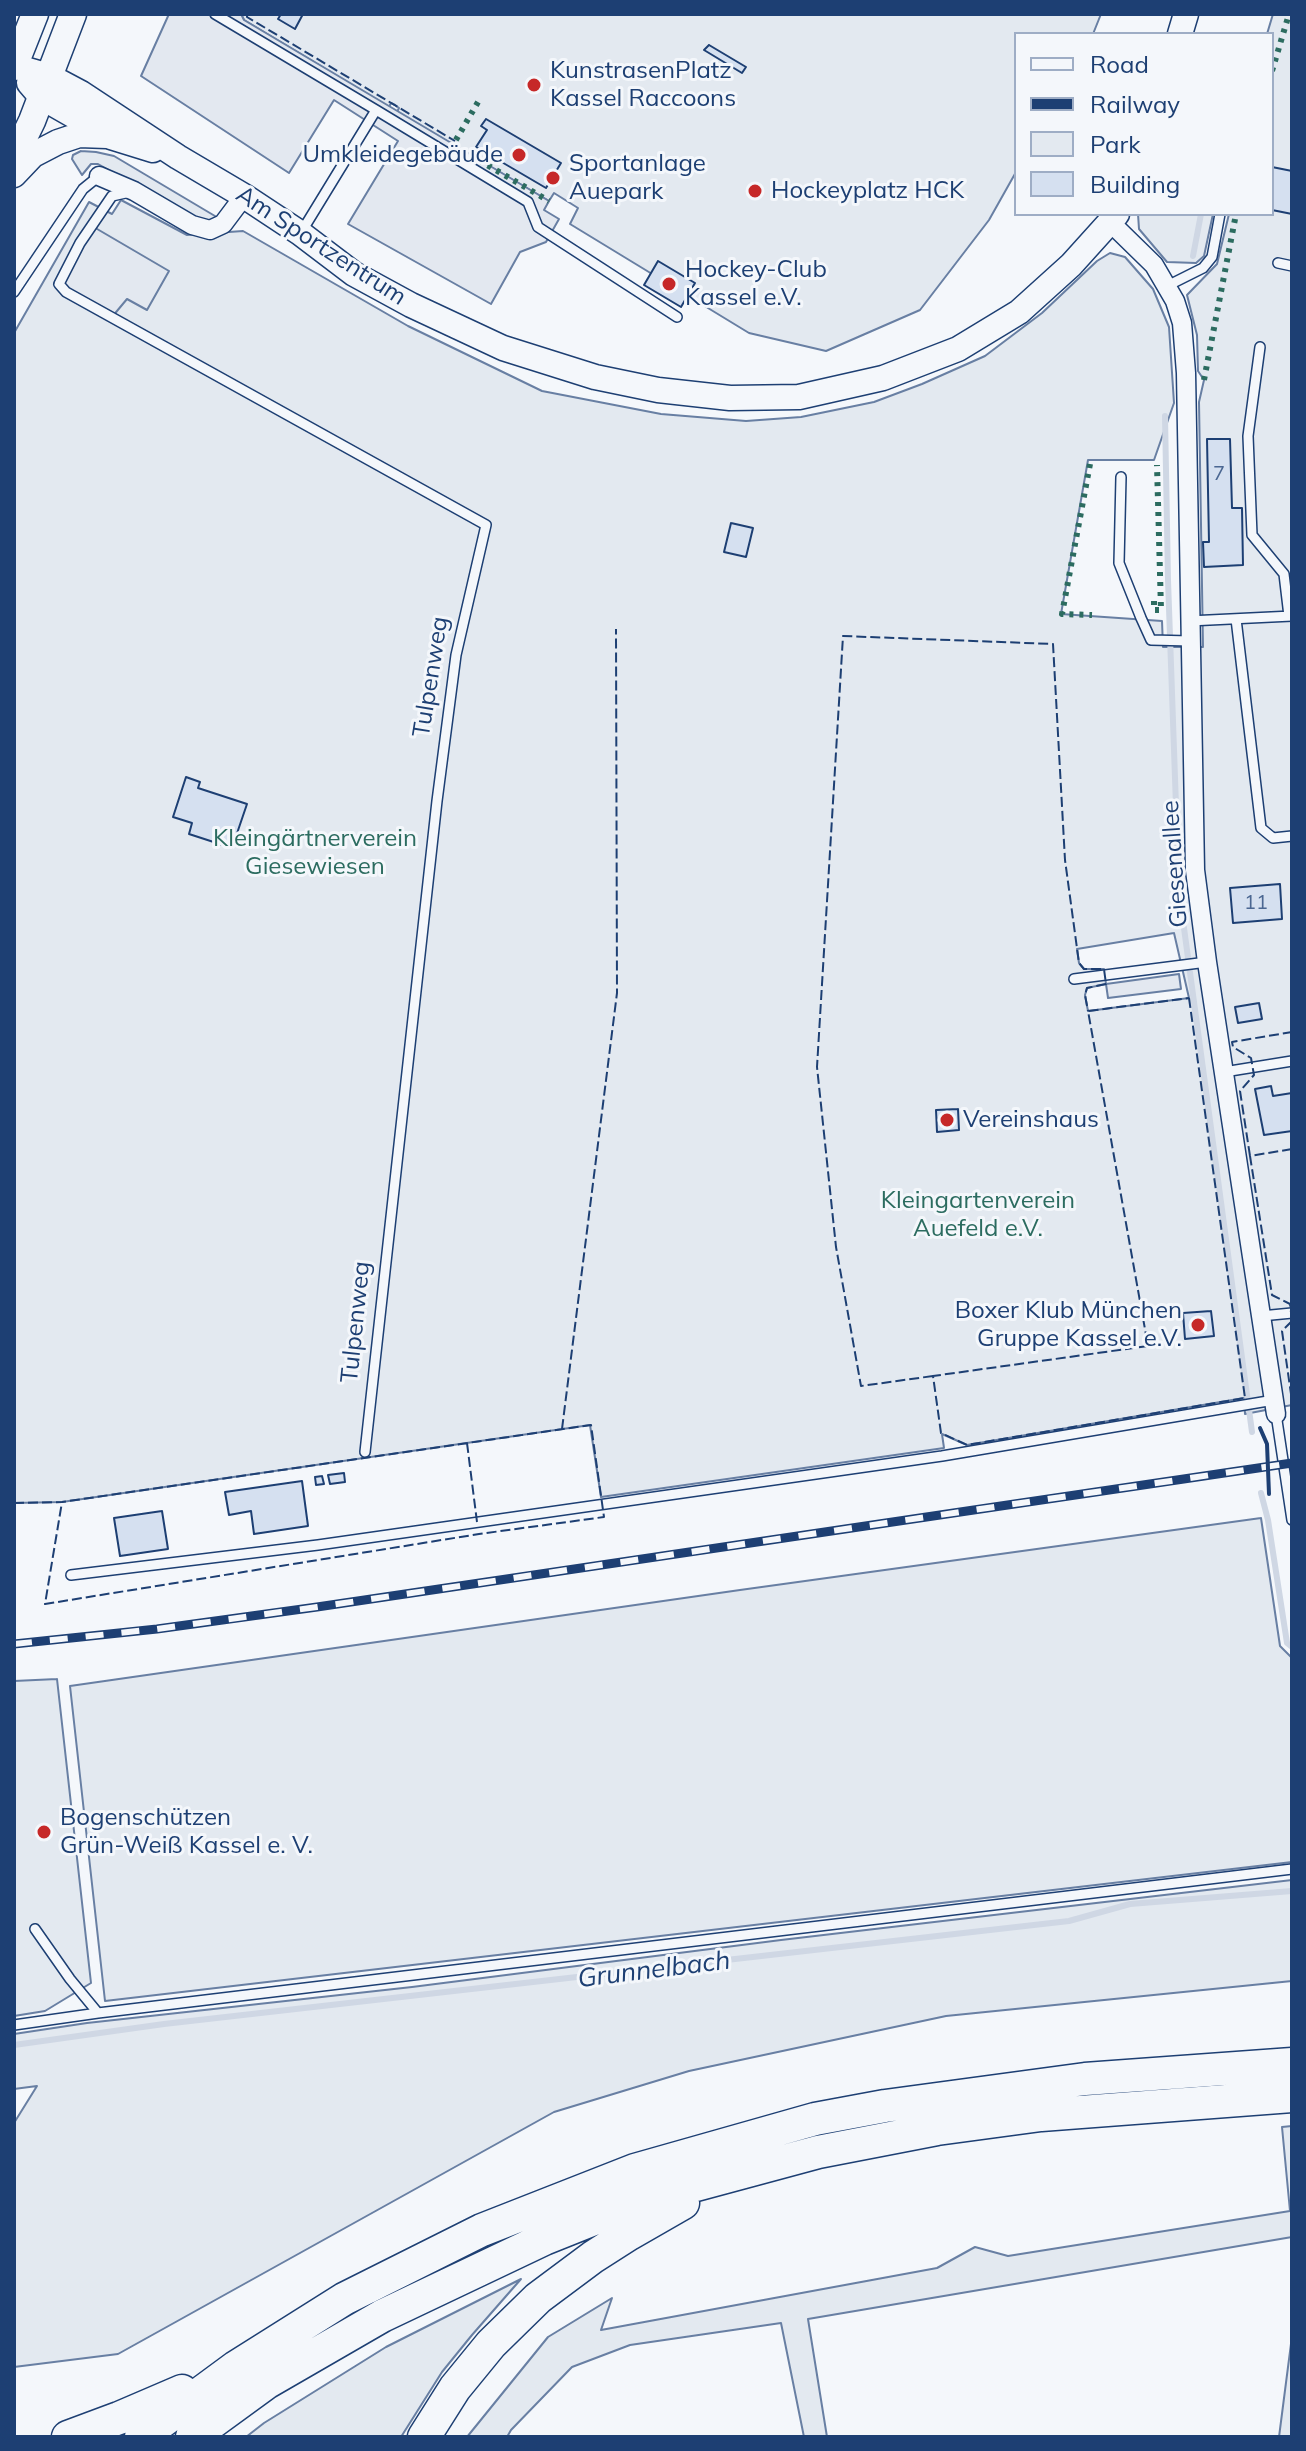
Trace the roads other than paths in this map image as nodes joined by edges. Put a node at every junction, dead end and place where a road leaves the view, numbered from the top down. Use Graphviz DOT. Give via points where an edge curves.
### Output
graph roads {
  1 [pos="35,14"];
  2 [pos="73,14"];
  3 [pos="221,16"];
  4 [pos="14,66"];
  5 [pos="45,86"];
  6 [pos="376,110"];
  7 [pos="111,137"];
  8 [pos="178,157"];
  9 [pos="14,158"];
  10 [pos="14,175"];
  11 [pos="99,176"];
  12 [pos="134,191"];
  13 [pos="244,196"];
  14 [pos="1220,216"];
  15 [pos="1114,219"];
  16 [pos="300,233"];
  17 [pos="1278,263"];
  18 [pos="1292,266"];
  19 [pos="1167,286"];
  20 [pos="14,292"];
  21 [pos="677,317"];
  22 [pos="1260,347"];
  23 [pos="1121,477"];
  24 [pos="1290,616"];
  25 [pos="1236,619"];
  26 [pos="1189,621"];
  27 [pos="1184,641"];
  28 [pos="1292,836"];
  29 [pos="1201,963"];
  30 [pos="1074,979"];
  31 [pos="1292,1061"];
  32 [pos="1224,1072"];
  33 [pos="1292,1313"];
  34 [pos="1261,1316"];
  35 [pos="1269,1406"];
  36 [pos="365,1452"];
  37 [pos="1292,1520"];
  38 [pos="71,1575"];
  39 [pos="1292,1869"];
  40 [pos="35,1929"];
  41 [pos="98,2013"];
  42 [pos="14,2025"];
  43 [pos="1292,2064"];
  44 [pos="1292,2096"];
  45 [pos="738,2172"];
  46 [pos="236,2367"];
  47 [pos="68,2437"];
  48 [pos="141,2437"];
  49 [pos="192,2437"];
  50 [pos="424,2437"];
  1 -- 4 [label="main road"];
  2 -- 5 [label="main road"];
  3 -- 6 [label="lane"];
  4 -- 5 [label="street, Am Sportzentrum"];
  5 -- 7 [label="street, Am Sportzentrum"];
  5 -- 8 [label="street, Am Sportzentrum" via="81,93"];
  5 -- 9 [label="main road"];
  6 -- 16 [label="lane"];
  6 -- 21 [label="lane" via="528,202 538,227"];
  7 -- 8 [label="street, Am Sportzentrum"];
  7 -- 10 [label="street" via="79,135 58,142 33,155"];
  8 -- 13 [label="street, Am Sportzentrum"];
  11 -- 12 [label="street"];
  11 -- 20 [label="lane" via="83,189"];
  12 -- 13 [label="street" via="210,230 223,224"];
  12 -- 36 [label="lane, Tulpenweg" via="112,196 105,206 62,275 59,284 66,292 486,525 456,655"];
  13 -- 16 [label="street, Am Sportzentrum"];
  14 -- 19 [label="lane" via="1212,257 1203,268"];
  15 -- 16 [label="street, Am Sportzentrum" via="1019,312 958,349 883,378 799,397 730,398 658,390 503,348 354,274"];
  15 -- 19 [label="street, Giesenallee"];
  17 -- 18 [label="lane"];
  19 -- 26 [label="street, Giesenallee" via="1182,323 1184,348"];
  22 -- 24 [label="lane" via="1248,436 1252,535 1284,574"];
  23 -- 27 [label="lane" via="1119,563 1151,640"];
  24 -- 25 [label="lane"];
  25 -- 26 [label="lane"];
  25 -- 28 [label="lane" via="1261,828 1273,838"];
  26 -- 27 [label="street, Giesenallee"];
  27 -- 29 [label="street, Giesenallee"];
  29 -- 30 [label="lane"];
  29 -- 32 [label="street, Giesenallee"];
  31 -- 32 [label="lane"];
  32 -- 34 [label="street, Giesenallee"];
  33 -- 34 [label="lane"];
  34 -- 35 [label="street, Giesenallee"];
  35 -- 37 [label="lane, Giesenallee"];
  35 -- 38 [label="lane" via="318,1545"];
  39 -- 41 [label="lane"];
  40 -- 41 [label="lane"];
  41 -- 42 [label="lane"];
  43 -- 46 [label="highway" via="1085,2079 885,2106 815,2119 650,2165 482,2230 344,2299"];
  44 -- 45 [label="highway" via="1041,2115 937,2129"];
  45 -- 49 [label="highway" via="624,2207 544,2239 382,2316 266,2383"];
  45 -- 50 [label="highway" via="629,2234 538,2298 491,2344"];
  46 -- 47 [label="highway"];
  46 -- 48 [label="highway"];
}
